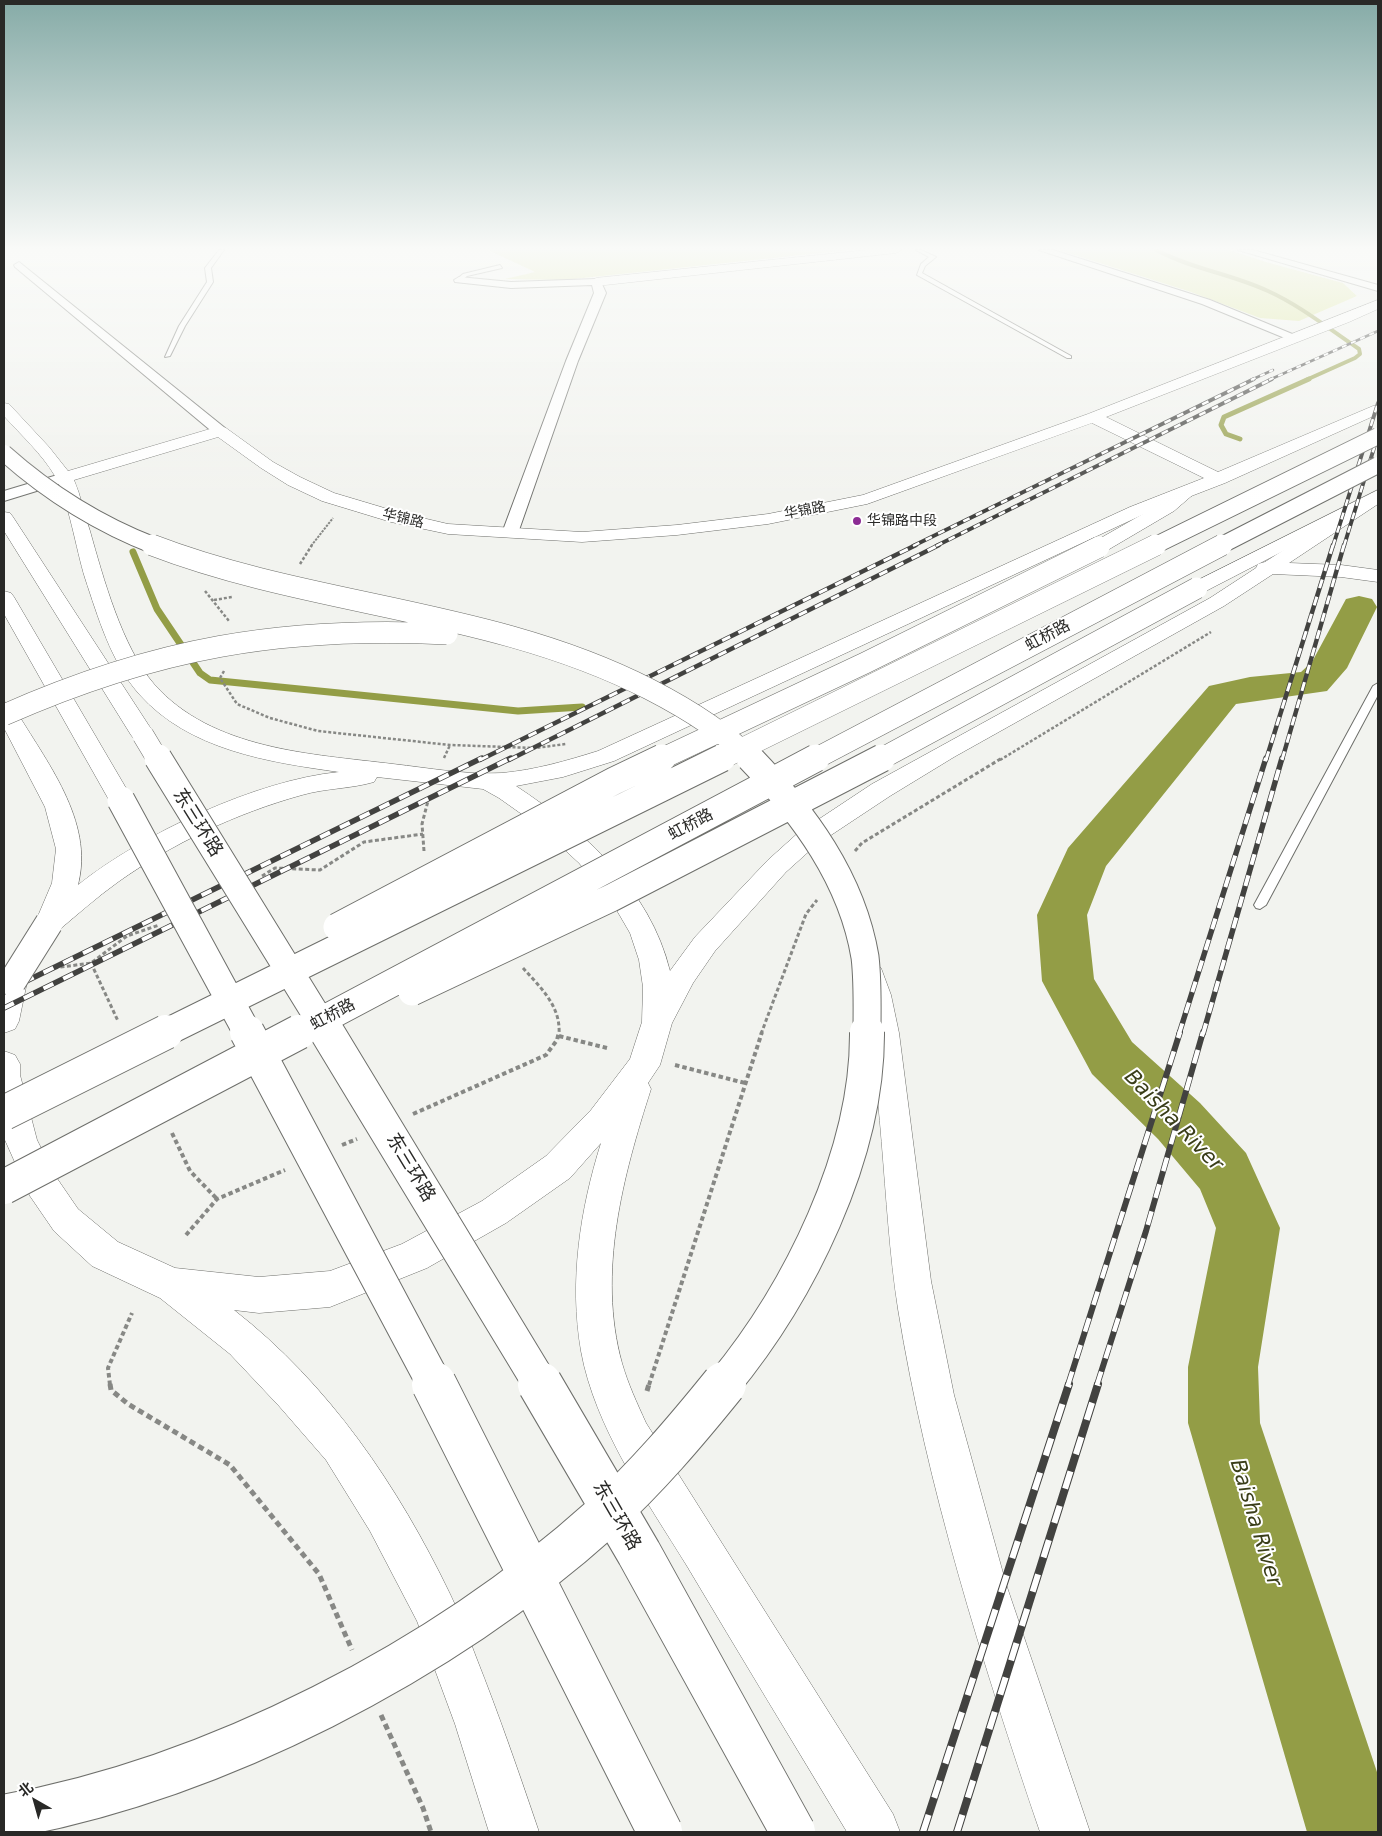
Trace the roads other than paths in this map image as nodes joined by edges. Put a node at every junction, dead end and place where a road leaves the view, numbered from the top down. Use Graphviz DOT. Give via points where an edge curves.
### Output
graph roads {
  1 [pos="105,336"];
  2 [pos="177,336"];
  3 [pos="582,336"];
  4 [pos="1027,336"];
  5 [pos="1290,336"];
  6 [pos="1302,336"];
  7 [pos="1296,338"];
  8 [pos="167,356"];
  9 [pos="1069,357"];
  10 [pos="4,407"];
  11 [pos="1378,409"];
  12 [pos="1093,417"];
  13 [pos="220,431"];
  14 [pos="1378,436"];
  15 [pos="4,453"];
  16 [pos="1378,465"];
  17 [pos="64,478"];
  18 [pos="1218,479"];
  19 [pos="1188,492"];
  20 [pos="4,496"];
  21 [pos="1378,496"];
  22 [pos="4,517"];
  23 [pos="510,533"];
  24 [pos="1271,567"];
  25 [pos="1378,576"];
  26 [pos="1197,588"];
  27 [pos="4,598"];
  28 [pos="593,664"];
  29 [pos="1378,686"];
  30 [pos="4,708"];
  31 [pos="4,715"];
  32 [pos="417,774"];
  33 [pos="488,781"];
  34 [pos="1260,906"];
  35 [pos="50,923"];
  36 [pos="864,956"];
  37 [pos="4,1021"];
  38 [pos="657,1023"];
  39 [pos="4,1064"];
  40 [pos="659,1065"];
  41 [pos="158,1107"];
  42 [pos="4,1109"];
  43 [pos="4,1114"];
  44 [pos="4,1187"];
  45 [pos="173,1284"];
  46 [pos="4,1817"];
  47 [pos="514,1832"];
  48 [pos="660,1832"];
  49 [pos="793,1832"];
  50 [pos="875,1832"];
  51 [pos="1065,1832"];
  1 -- 13 [label="street"];
  2 -- 8 [label="lane"];
  3 -- 23 [label="street"];
  4 -- 9 [label="lane"];
  5 -- 7 [label="street"];
  6 -- 7 [label="main road, 华锦路"];
  7 -- 12 [label="main road, 华锦路"];
  10 -- 17 [label="main road"];
  11 -- 18 [label="main road"];
  12 -- 18 [label="main road"];
  12 -- 23 [label="main road, 华锦路" via="858,501 768,519 582,537"];
  13 -- 17 [label="main road"];
  13 -- 23 [label="main road, 华锦路" via="267,465 328,497 397,518 448,529"];
  14 -- 43 [label="main road, 虹桥路, bridge"];
  15 -- 28 [label="main road, bridge" via="43,490 79,512 153,546 251,576 478,626"];
  16 -- 41 [label="main road, 虹桥路, bridge" via="1111,602"];
  17 -- 20 [label="street"];
  17 -- 32 [label="main road" via="101,597 117,636 145,687 165,707 187,723 218,738 261,750 322,762"];
  18 -- 19 [label="main road"];
  19 -- 33 [label="main road" via="1136,511 606,756 535,776"];
  19 -- 42 [label="main road, bridge" via="1098,547 865,663 558,809"];
  21 -- 24 [label="main road"];
  21 -- 26 [label="main road"];
  22 -- 49 [label="main road, 东三环路, bridge" via="143,735 422,1188 638,1552"];
  24 -- 25 [label="main road"];
  24 -- 26 [label="main road"];
  24 -- 38 [label="main road" via="1217,602 881,790 807,839 776,866 705,944 682,976"];
  26 -- 41 [label="main road, bridge" via="716,845 434,982"];
  27 -- 48 [label="main road, bridge" via="236,1008 491,1494"];
  28 -- 31 [label="main road, bridge" via="521,644 465,636 376,632 304,634 196,650 137,665 74,686"];
  28 -- 36 [label="main road, bridge" via="662,694 707,723 743,750 779,786 832,862 852,912"];
  29 -- 34 [label="lane"];
  30 -- 35 [label="main road" via="55,800 68,837 68,870"];
  32 -- 33 [label="main road"];
  32 -- 35 [label="main road" via="351,777 314,784 236,810 159,844 117,869"];
  33 -- 38 [label="main road" via="527,804 587,856 634,914 648,942 656,970"];
  35 -- 37 [label="main road, bridge" via="12,982"];
  36 -- 46 [label="main road, bridge" via="869,1029 856,1119 827,1214 785,1299 734,1372 671,1448 589,1530 487,1608 365,1686 207,1760 48,1810"];
  36 -- 51 [label="main road, bridge" via="879,1003 888,1052 921,1329 949,1456 992,1610"];
  38 -- 40 [label="main road"];
  39 -- 45 [label="main road" via="21,1140 42,1185 66,1220 105,1254"];
  40 -- 45 [label="main road" via="558,1167 494,1212 414,1256 330,1289 259,1295"];
  40 -- 50 [label="main road" via="608,1178 596,1244 594,1307 600,1353 632,1437"];
  41 -- 44 [label="main road, 虹桥路, bridge"];
  45 -- 47 [label="main road" via="243,1341 293,1392 340,1446 385,1516 435,1610"];
}
